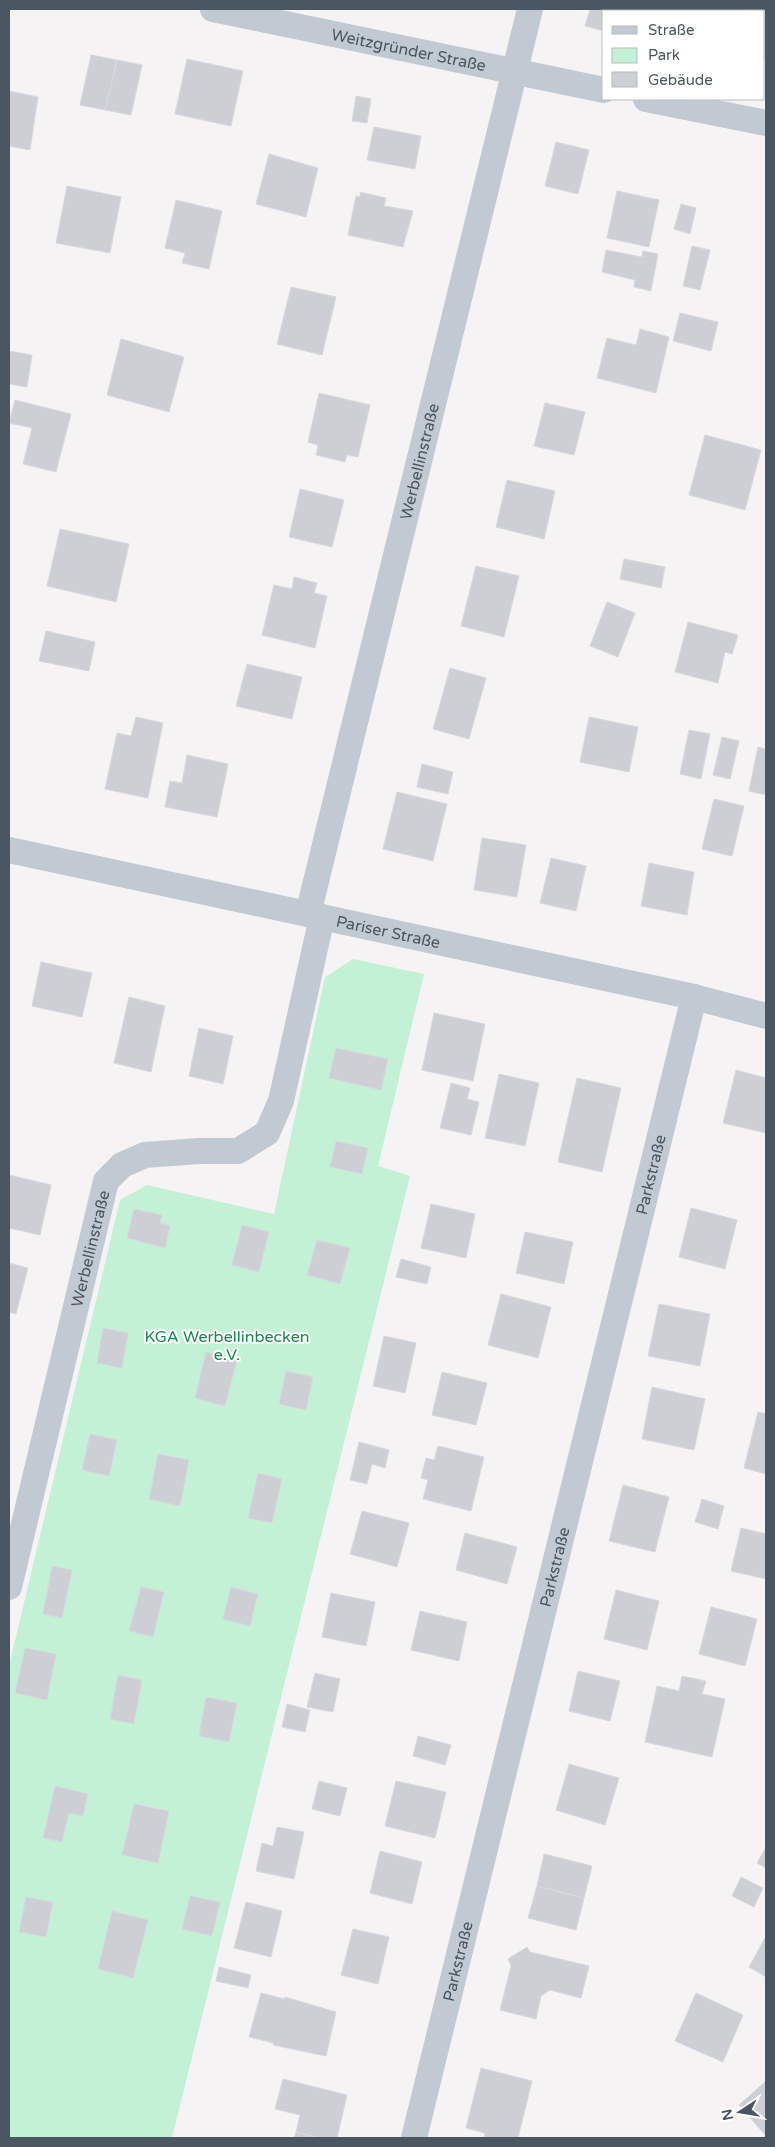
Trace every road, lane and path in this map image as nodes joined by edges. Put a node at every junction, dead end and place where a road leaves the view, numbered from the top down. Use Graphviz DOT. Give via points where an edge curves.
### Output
graph roads {
  1 [pos="213,9"];
  2 [pos="530,9"];
  3 [pos="515,72"];
  4 [pos="602,90"];
  5 [pos="651,100"];
  6 [pos="766,124"];
  7 [pos="9,850"];
  8 [pos="315,915"];
  9 [pos="694,997"];
  10 [pos="766,1016"];
  11 [pos="9,1587"];
  12 [pos="414,2138"];
  1 -- 3 [label="street, Weitzgründer Straße"];
  2 -- 3 [label="street, Werbellinstraße"];
  3 -- 4 [label="street, Weitzgründer Straße"];
  3 -- 8 [label="street, Werbellinstraße"];
  5 -- 6 [label="street"];
  7 -- 8 [label="street, Pariser Straße"];
  8 -- 9 [label="street, Pariser Straße"];
  8 -- 11 [label="street, Werbellinstraße" via="281,1101 267,1132 238,1152 146,1155 122,1165 106,1181"];
  9 -- 10 [label="street, Pariser Straße"];
  9 -- 12 [label="street, Parkstraße"];
}
